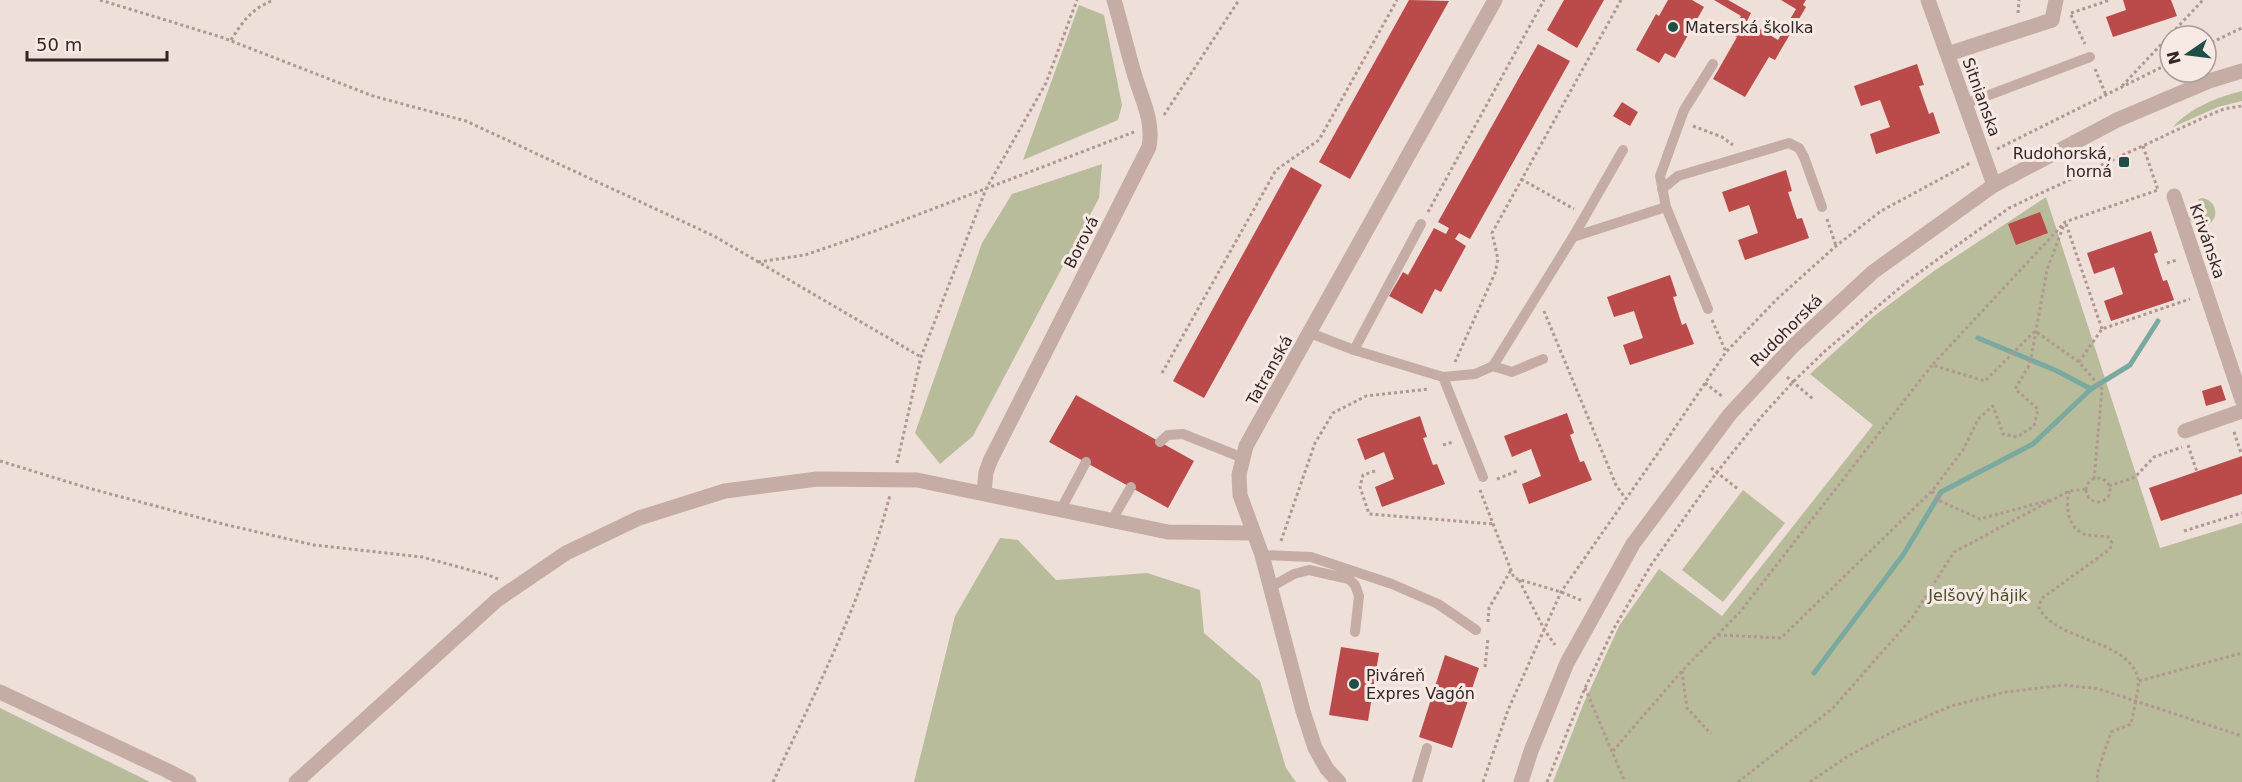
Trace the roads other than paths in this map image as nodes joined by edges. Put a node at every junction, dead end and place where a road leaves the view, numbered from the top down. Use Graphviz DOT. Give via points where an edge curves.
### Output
graph roads {
  1 [pos="1114,0"];
  2 [pos="1495,0"];
  3 [pos="1928,0"];
  4 [pos="2056,0"];
  5 [pos="1948,54"];
  6 [pos="2090,57"];
  7 [pos="1713,64"];
  8 [pos="2242,71"];
  9 [pos="1965,104"];
  10 [pos="1623,150"];
  11 [pos="1994,185"];
  12 [pos="1662,189"];
  13 [pos="2174,196"];
  14 [pos="1666,207"];
  15 [pos="1822,207"];
  16 [pos="1421,224"];
  17 [pos="1573,237"];
  18 [pos="1708,309"];
  19 [pos="1310,333"];
  20 [pos="1354,350"];
  21 [pos="1542,359"];
  22 [pos="1493,366"];
  23 [pos="1443,377"];
  24 [pos="2242,400"];
  25 [pos="2242,411"];
  26 [pos="2185,431"];
  27 [pos="1160,442"];
  28 [pos="1243,458"];
  29 [pos="1086,462"];
  30 [pos="1483,477"];
  31 [pos="1131,487"];
  32 [pos="984,492"];
  33 [pos="1061,509"];
  34 [pos="1112,519"];
  35 [pos="1254,533"];
  36 [pos="1269,555"];
  37 [pos="1271,587"];
  38 [pos="1476,630"];
  39 [pos="1355,632"];
  40 [pos="0,692"];
  41 [pos="1427,748"];
  42 [pos="189,782"];
  43 [pos="298,782"];
  44 [pos="1339,782"];
  45 [pos="1417,782"];
  46 [pos="1521,782"];
  1 -- 32 [label="street, Borová" via="1149,120 1149,147 990,459"];
  2 -- 19 [label="street, Tatranská"];
  3 -- 5 [label="street, Sitnianska"];
  4 -- 5 [label="street, Sitnianska" via="2052,20"];
  5 -- 9 [label="street, Sitnianska"];
  6 -- 9 [label="lane"];
  7 -- 12 [label="lane" via="1684,110 1660,176"];
  8 -- 11 [label="street, Rudohorská" via="2117,120"];
  9 -- 11 [label="street, Sitnianska"];
  10 -- 17 [label="lane"];
  11 -- 46 [label="street, Rudohorská" via="1873,272 1792,347 1736,408 1633,544 1567,663"];
  12 -- 14 [label="lane"];
  12 -- 15 [label="lane" via="1678,176 1789,143 1799,148"];
  13 -- 24 [label="street, Krivánska"];
  14 -- 17 [label="lane"];
  14 -- 18 [label="lane"];
  16 -- 20 [label="lane"];
  17 -- 22 [label="lane"];
  19 -- 20 [label="lane"];
  19 -- 28 [label="street, Tatranská" via="1246,446"];
  20 -- 23 [label="lane"];
  21 -- 22 [label="lane" via="1512,372"];
  22 -- 23 [label="lane" via="1475,374"];
  23 -- 30 [label="lane"];
  25 -- 26 [label="street"];
  27 -- 28 [label="lane" via="1168,435 1183,434"];
  28 -- 35 [label="street, Tatranská" via="1240,495"];
  29 -- 33 [label="lane"];
  31 -- 34 [label="lane"];
  32 -- 33 [label="street"];
  32 -- 43 [label="street" via="894,478 817,478 725,491 639,518 566,553 497,600"];
  33 -- 34 [label="street"];
  34 -- 35 [label="street" via="1168,532"];
  35 -- 36 [label="street, Tatranská"];
  36 -- 37 [label="street, Tatranská"];
  36 -- 38 [label="lane" via="1311,557 1392,584 1438,604"];
  37 -- 39 [label="lane" via="1309,570 1349,579 1359,596"];
  37 -- 44 [label="street, Tatranská" via="1312,739 1327,769"];
  40 -- 42 [label="street"];
  41 -- 45 [label="lane"];
}
